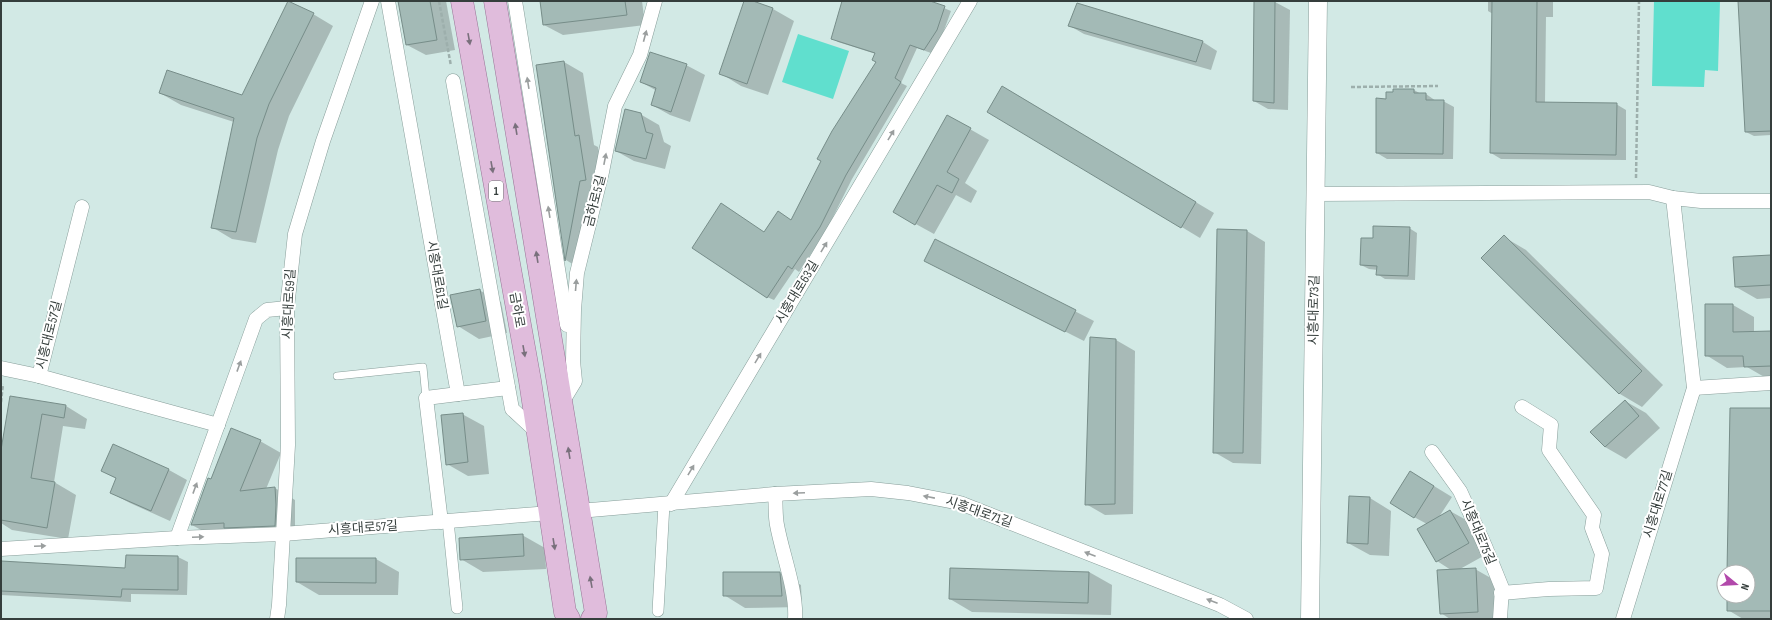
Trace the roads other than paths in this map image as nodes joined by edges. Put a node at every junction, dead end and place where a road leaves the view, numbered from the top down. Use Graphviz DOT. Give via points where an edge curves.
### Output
graph roads {
  1 [pos="372,1"];
  2 [pos="388,1"];
  3 [pos="462,1"];
  4 [pos="495,1"];
  5 [pos="515,1"];
  6 [pos="655,1"];
  7 [pos="970,1"];
  8 [pos="1318,1"];
  9 [pos="453,81"];
  10 [pos="1315,194"];
  11 [pos="1673,198"];
  12 [pos="1771,201"];
  13 [pos="82,207"];
  14 [pos="287,308"];
  15 [pos="573,361"];
  16 [pos="1,368"];
  17 [pos="39,376"];
  18 [pos="337,376"];
  19 [pos="1771,383"];
  20 [pos="508,388"];
  21 [pos="1694,388"];
  22 [pos="458,394"];
  23 [pos="426,398"];
  24 [pos="561,404"];
  25 [pos="1522,406"];
  26 [pos="218,425"];
  27 [pos="537,432"];
  28 [pos="1432,452"];
  29 [pos="775,494"];
  30 [pos="668,504"];
  31 [pos="579,511"];
  32 [pos="550,513"];
  33 [pos="444,522"];
  34 [pos="283,534"];
  35 [pos="177,538"];
  36 [pos="1,549"];
  37 [pos="1501,593"];
  38 [pos="457,608"];
  39 [pos="658,611"];
  40 [pos="277,619"];
  41 [pos="569,619"];
  42 [pos="592,619"];
  43 [pos="795,619"];
  44 [pos="1246,619"];
  45 [pos="1310,619"];
  46 [pos="1500,619"];
  47 [pos="1623,619"];
  1 -- 14 [label="street, 시흥대로59길" via="323,141 294,234"];
  2 -- 22 [label="street, 시흥대로61길"];
  3 -- 27 [label="main road, 금하로 / 1, one-way"];
  24 -- 4 [label="main road, one-way"];
  15 -- 5 [label="street, one-way"];
  15 -- 6 [label="street, 금하로5길, one-way" via="577,273 615,106 640,55"];
  30 -- 7 [label="street, 시흥대로63길, one-way"];
  8 -- 10 [label="street, 시흥대로73길"];
  9 -- 20 [label="street"];
  10 -- 11 [label="street" via="1649,192"];
  10 -- 45 [label="street, 시흥대로73길"];
  11 -- 12 [label="street" via="1701,201"];
  11 -- 21 [label="street, 시흥대로77길"];
  13 -- 17 [label="street, 시흥대로57길"];
  26 -- 14 [label="street, one-way" via="256,319 267,310"];
  14 -- 34 [label="street, 시흥대로59길" via="288,445"];
  15 -- 24 [label="street, 금하로5길" via="575,381"];
  16 -- 17 [label="street"];
  17 -- 26 [label="street, 시흥대로57길"];
  18 -- 23 [label="lane" via="423,367"];
  19 -- 21 [label="street"];
  20 -- 22 [label="street"];
  20 -- 27 [label="street" via="512,409"];
  21 -- 47 [label="street, 시흥대로77길"];
  22 -- 23 [label="street"];
  23 -- 33 [label="street"];
  31 -- 24 [label="main road, one-way"];
  25 -- 37 [label="street" via="1551,425 1549,450 1594,515 1592,528 1602,554 1596,588"];
  35 -- 26 [label="street, one-way"];
  27 -- 32 [label="main road, 금하로 / 1"];
  28 -- 37 [label="street, 시흥대로75길" via="1460,491 1502,588"];
  29 -- 30 [label="street, 시흥대로71길"];
  29 -- 43 [label="street" via="776,523 796,610"];
  44 -- 29 [label="street, 시흥대로71길, one-way" via="1220,605 960,503 871,489"];
  30 -- 31 [label="street"];
  30 -- 39 [label="street"];
  42 -- 31 [label="main road, one-way" via="596,613"];
  32 -- 33 [label="street, 시흥대로57길"];
  32 -- 41 [label="main road, 금하로 / 1, one-way" via="565,612"];
  33 -- 34 [label="street, 시흥대로57길"];
  33 -- 38 [label="street"];
  35 -- 34 [label="street, 시흥대로57길, one-way"];
  34 -- 40 [label="street, 시흥대로59길"];
  36 -- 35 [label="street, 시흥대로57길, one-way"];
  37 -- 46 [label="street, 시흥대로75길"];
}
